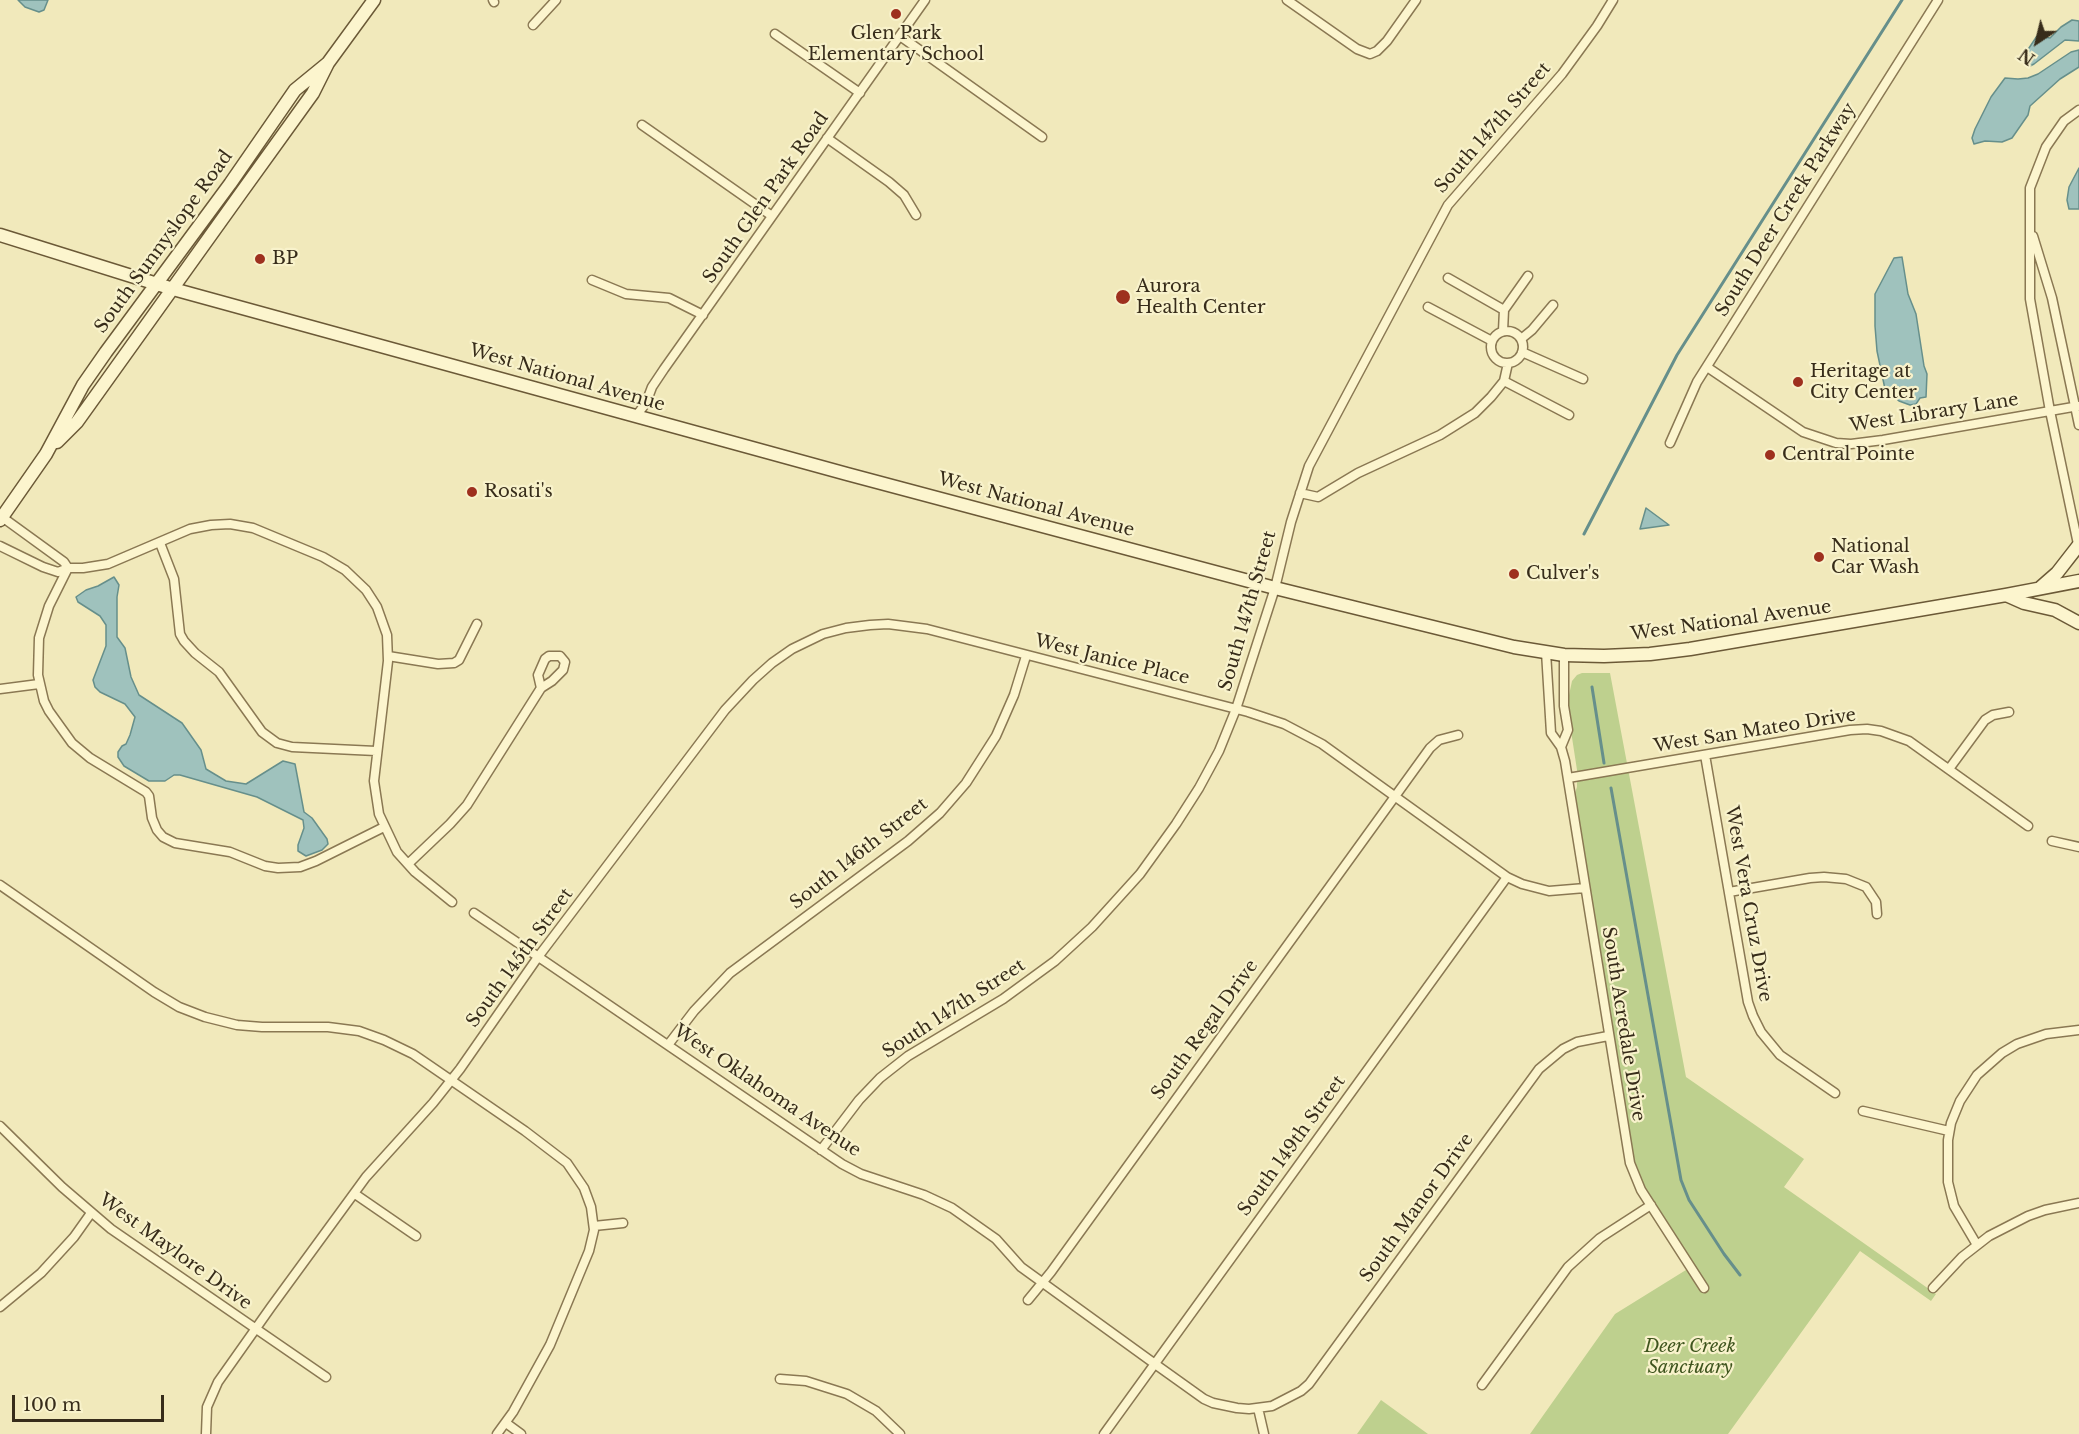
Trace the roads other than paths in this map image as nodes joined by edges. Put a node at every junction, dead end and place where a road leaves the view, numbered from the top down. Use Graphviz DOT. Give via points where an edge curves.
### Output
graph roads {
  1 [pos="374,0"];
  2 [pos="556,0"];
  3 [pos="925,0"];
  4 [pos="1287,0"];
  5 [pos="1416,0"];
  6 [pos="1613,0"];
  7 [pos="1938,0"];
  8 [pos="534,25"];
  9 [pos="775,34"];
  10 [pos="900,36"];
  11 [pos="328,63"];
  12 [pos="860,93"];
  13 [pos="2079,111"];
  14 [pos="642,125"];
  15 [pos="1042,137"];
  16 [pos="827,138"];
  17 [pos="916,215"];
  18 [pos="772,216"];
  19 [pos="2030,227"];
  20 [pos="0,236"];
  21 [pos="1528,276"];
  22 [pos="1448,278"];
  23 [pos="592,280"];
  24 [pos="157,284"];
  25 [pos="173,289"];
  26 [pos="1553,305"];
  27 [pos="1428,307"];
  28 [pos="1504,310"];
  29 [pos="703,315"];
  30 [pos="1503,331"];
  31 [pos="1521,339"];
  32 [pos="1492,341"];
  33 [pos="1522,352"];
  34 [pos="1508,363"];
  35 [pos="1707,367"];
  36 [pos="1583,379"];
  37 [pos="1504,381"];
  38 [pos="2078,406"];
  39 [pos="2050,411"];
  40 [pos="1569,415"];
  41 [pos="636,416"];
  42 [pos="2079,425"];
  43 [pos="1670,443"];
  44 [pos="46,454"];
  45 [pos="1300,493"];
  46 [pos="1,518"];
  47 [pos="160,543"];
  48 [pos="0,546"];
  49 [pos="2079,548"];
  50 [pos="68,568"];
  51 [pos="2079,581"];
  52 [pos="1275,588"];
  53 [pos="2038,589"];
  54 [pos="2006,596"];
  55 [pos="2079,623"];
  56 [pos="477,624"];
  57 [pos="833,631"];
  58 [pos="1546,652"];
  59 [pos="1564,655"];
  60 [pos="388,656"];
  61 [pos="1026,656"];
  62 [pos="39,684"];
  63 [pos="541,688"];
  64 [pos="0,689"];
  65 [pos="1236,710"];
  66 [pos="2009,712"];
  67 [pos="1458,735"];
  68 [pos="1562,747"];
  69 [pos="376,751"];
  70 [pos="1705,755"];
  71 [pos="1949,769"];
  72 [pos="1568,778"];
  73 [pos="1395,796"];
  74 [pos="2028,826"];
  75 [pos="384,827"];
  76 [pos="2052,841"];
  77 [pos="2079,847"];
  78 [pos="408,864"];
  79 [pos="1507,877"];
  80 [pos="0,885"];
  81 [pos="1585,888"];
  82 [pos="1729,892"];
  83 [pos="452,902"];
  84 [pos="474,913"];
  85 [pos="1877,914"];
  86 [pos="538,957"];
  87 [pos="2079,1030"];
  88 [pos="1608,1036"];
  89 [pos="668,1045"];
  90 [pos="451,1080"];
  91 [pos="1835,1093"];
  92 [pos="1863,1111"];
  93 [pos="0,1126"];
  94 [pos="1949,1131"];
  95 [pos="820,1150"];
  96 [pos="355,1194"];
  97 [pos="2079,1203"];
  98 [pos="1651,1205"];
  99 [pos="91,1213"];
  100 [pos="623,1223"];
  101 [pos="594,1226"];
  102 [pos="416,1236"];
  103 [pos="1977,1245"];
  104 [pos="1042,1282"];
  105 [pos="1704,1288"];
  106 [pos="1933,1288"];
  107 [pos="1028,1300"];
  108 [pos="0,1307"];
  109 [pos="255,1330"];
  110 [pos="1155,1364"];
  111 [pos="326,1377"];
  112 [pos="780,1379"];
  113 [pos="1482,1386"];
  114 [pos="1258,1408"];
  115 [pos="506,1423"];
  116 [pos="206,1434"];
  117 [pos="497,1434"];
  118 [pos="521,1434"];
  119 [pos="900,1434"];
  120 [pos="1104,1434"];
  121 [pos="1264,1434"];
  1 -- 11 [label="main road, South Sunnyslope Road"];
  2 -- 8 [label="street"];
  3 -- 10 [label="street, South Glen Park Road"];
  4 -- 5 [label="street" via="1365,53 1381,48"];
  6 -- 45 [label="street, South 147th Street" via="1562,74 1448,205 1309,466"];
  7 -- 35 [label="street, South Deer Creek Parkway"];
  9 -- 12 [label="street"];
  10 -- 12 [label="street, South Glen Park Road"];
  10 -- 15 [label="street"];
  11 -- 24 [label="main road, South Sunnyslope Road" via="295,90"];
  11 -- 25 [label="main road, South Sunnyslope Road" via="313,93"];
  12 -- 16 [label="street, South Glen Park Road"];
  13 -- 19 [label="street" via="2064,121 2046,147 2030,188"];
  14 -- 18 [label="street"];
  16 -- 17 [label="street" via="889,182 904,195"];
  16 -- 18 [label="street, South Glen Park Road"];
  18 -- 29 [label="street, South Glen Park Road"];
  19 -- 38 [label="street"];
  19 -- 39 [label="street" via="2030,299"];
  20 -- 24 [label="main road, West National Avenue"];
  21 -- 28 [label="street"];
  22 -- 28 [label="street"];
  23 -- 29 [label="street" via="626,294 669,298"];
  24 -- 25 [label="main road, West National Avenue"];
  24 -- 44 [label="main road, South Sunnyslope Road" via="83,385"];
  25 -- 41 [label="main road, West National Avenue"];
  25 -- 44 [label="main road, South Sunnyslope Road" via="77,422"];
  26 -- 31 [label="street"];
  27 -- 32 [label="street"];
  28 -- 30 [label="street"];
  29 -- 41 [label="street, South Glen Park Road"];
  30 -- 31 [label="street" via="1514,332"];
  30 -- 32 [label="street"];
  31 -- 33 [label="street"];
  32 -- 34 [label="street" via="1494,356"];
  33 -- 34 [label="street" via="1518,359"];
  33 -- 36 [label="street"];
  34 -- 37 [label="street"];
  35 -- 39 [label="street, West Library Lane" via="1803,432 1836,443 1883,440"];
  35 -- 43 [label="street, South Deer Creek Parkway"];
  37 -- 40 [label="street"];
  37 -- 45 [label="street" via="1474,412 1440,435 1358,473 1318,497"];
  38 -- 39 [label="street, West Library Lane"];
  38 -- 42 [label="street"];
  39 -- 49 [label="street"];
  41 -- 52 [label="main road, West National Avenue"];
  44 -- 46 [label="main road, South Sunnyslope Road"];
  45 -- 52 [label="street, South 147th Street"];
  46 -- 50 [label="street"];
  47 -- 50 [label="street" via="108,564"];
  47 -- 60 [label="street" via="190,529 230,524 253,528 323,557 345,570 366,590 384,625"];
  47 -- 69 [label="street" via="174,579 180,634 195,653 219,672 262,732 277,743 292,747"];
  48 -- 50 [label="street" via="58,572"];
  49 -- 53 [label="main road"];
  50 -- 62 [label="street" via="42,623 37,657"];
  51 -- 53 [label="main road, West National Avenue"];
  52 -- 58 [label="main road, West National Avenue" via="1503,645"];
  52 -- 65 [label="street, South 147th Street"];
  53 -- 54 [label="main road, West National Avenue"];
  54 -- 55 [label="main road" via="2055,610"];
  54 -- 59 [label="main road, West National Avenue" via="1690,649"];
  56 -- 60 [label="street" via="454,663"];
  57 -- 61 [label="street, West Janice Place" via="870,624 908,626"];
  57 -- 86 [label="street, South 145th Street" via="808,640 772,663 739,694"];
  58 -- 59 [label="main road, West National Avenue"];
  58 -- 68 [label="street, South Acredale Drive" via="1551,733"];
  59 -- 68 [label="street, South Acredale Drive" via="1568,730"];
  60 -- 69 [label="street"];
  61 -- 65 [label="street, West Janice Place"];
  61 -- 89 [label="street, South 146th Street" via="996,736 966,783 940,813 730,974"];
  62 -- 64 [label="street"];
  62 -- 75 [label="street" via="49,711 72,743 146,792 152,818 166,840 230,852 265,866 300,867"];
  63 -- 78 [label="street" via="467,805"];
  65 -- 73 [label="street, West Janice Place" via="1306,734"];
  65 -- 95 [label="street, South 147th Street" via="1200,788 1160,848 1092,927 1003,999 908,1056 880,1078"];
  66 -- 71 [label="street" via="1985,720"];
  67 -- 73 [label="street, South Regal Drive" via="1435,742"];
  68 -- 72 [label="street, South Acredale Drive"];
  69 -- 75 [label="street" via="375,792"];
  70 -- 71 [label="street, West San Mateo Drive" via="1867,729 1909,741"];
  70 -- 72 [label="street, West San Mateo Drive"];
  70 -- 82 [label="street, West Vera Cruz Drive"];
  71 -- 74 [label="street, West San Mateo Drive"];
  72 -- 81 [label="street, South Acredale Drive"];
  73 -- 79 [label="street, West Janice Place"];
  73 -- 104 [label="street, South Regal Drive"];
  75 -- 78 [label="street"];
  76 -- 77 [label="street"];
  78 -- 83 [label="street"];
  79 -- 81 [label="street, West Janice Place" via="1549,891"];
  79 -- 110 [label="street, South 149th Street"];
  80 -- 90 [label="street" via="178,1007 237,1025 328,1027 358,1032 399,1047"];
  81 -- 88 [label="street, South Acredale Drive"];
  82 -- 85 [label="street" via="1810,878 1846,879 1866,887 1876,902"];
  82 -- 91 [label="street, West Vera Cruz Drive" via="1755,1022 1780,1055"];
  84 -- 86 [label="street, West Oklahoma Avenue"];
  86 -- 89 [label="street, West Oklahoma Avenue"];
  86 -- 90 [label="street, South 145th Street"];
  87 -- 94 [label="street" via="2046,1034 2002,1053 1969,1086"];
  88 -- 98 [label="street, South Acredale Drive" via="1630,1163"];
  88 -- 114 [label="street, South Manor Drive" via="1570,1046 1539,1069 1318,1374 1284,1401"];
  89 -- 95 [label="street, West Oklahoma Avenue"];
  90 -- 96 [label="street, South 145th Street"];
  90 -- 101 [label="street" via="567,1164 584,1188"];
  92 -- 94 [label="street"];
  93 -- 99 [label="street, West Maylore Drive"];
  94 -- 103 [label="street" via="1946,1156 1950,1195"];
  95 -- 104 [label="street, West Oklahoma Avenue" via="861,1174 952,1208 996,1239 1021,1267"];
  96 -- 102 [label="street"];
  96 -- 109 [label="street, South 145th Street"];
  97 -- 103 [label="street" via="2028,1216"];
  98 -- 105 [label="street, South Acredale Drive"];
  98 -- 113 [label="street" via="1600,1238 1568,1267"];
  99 -- 108 [label="street" via="41,1273"];
  99 -- 109 [label="street, West Maylore Drive" via="133,1247"];
  100 -- 101 [label="street"];
  101 -- 115 [label="street" via="589,1251 550,1345"];
  103 -- 106 [label="street"];
  104 -- 107 [label="street, South Regal Drive"];
  104 -- 110 [label="street, West Oklahoma Avenue"];
  109 -- 111 [label="street, West Maylore Drive"];
  109 -- 116 [label="street, South 145th Street" via="218,1382 207,1407"];
  110 -- 114 [label="street, West Oklahoma Avenue" via="1213,1403"];
  110 -- 120 [label="street, South 149th Street"];
  112 -- 119 [label="street" via="806,1381 847,1394 876,1412"];
  114 -- 121 [label="street"];
  115 -- 117 [label="street"];
  115 -- 118 [label="street"];
}
